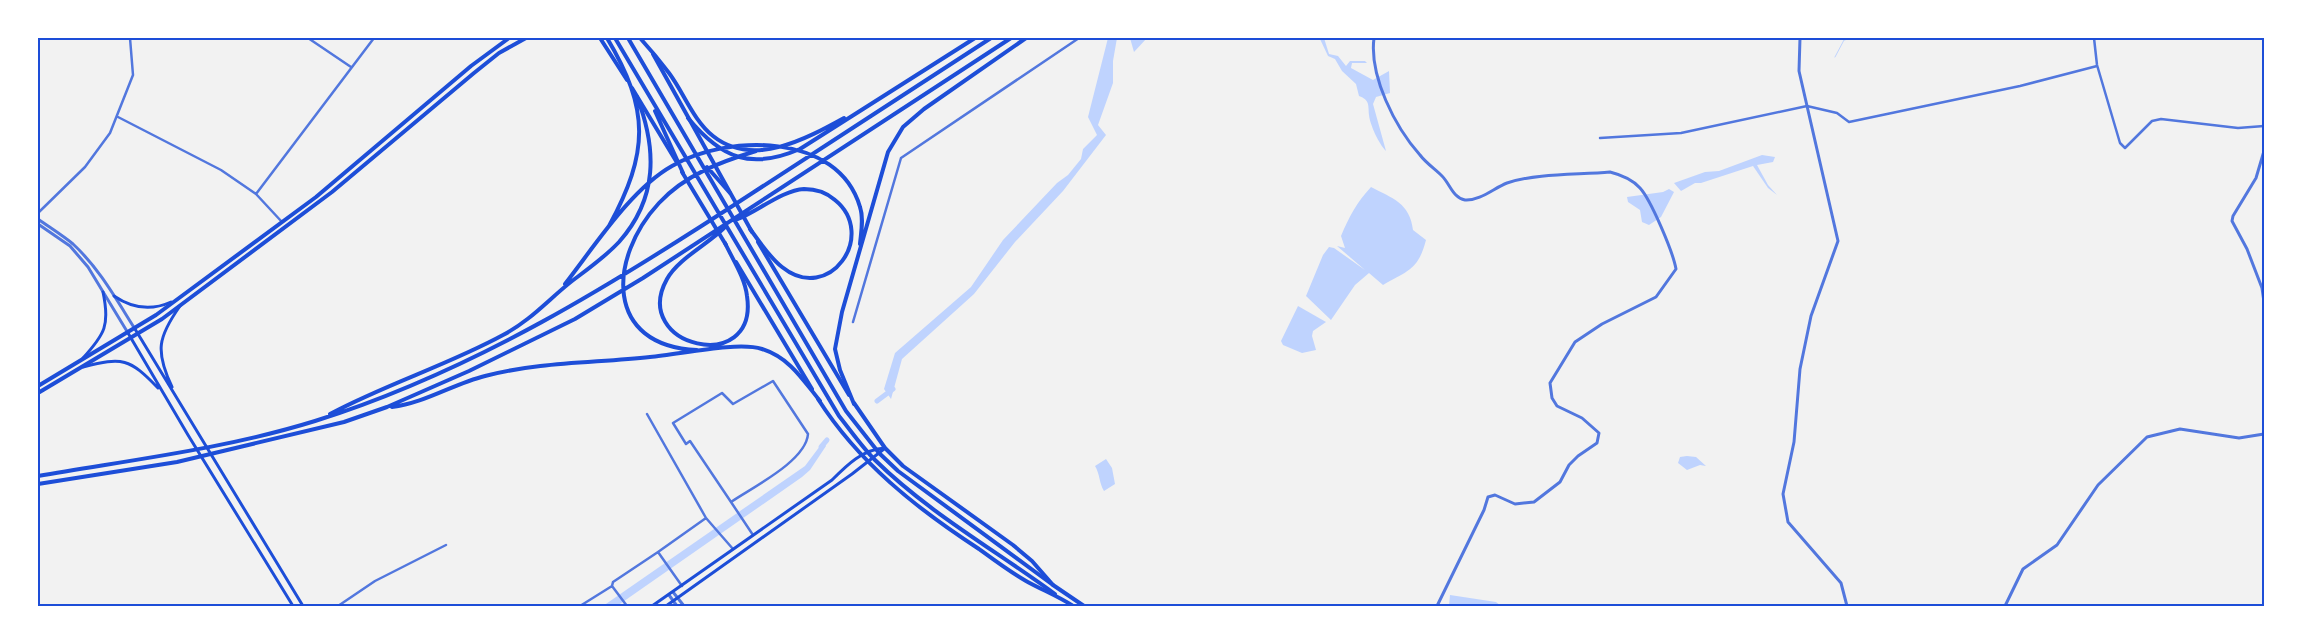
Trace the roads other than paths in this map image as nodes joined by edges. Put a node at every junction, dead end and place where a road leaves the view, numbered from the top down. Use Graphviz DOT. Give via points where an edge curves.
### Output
graph roads {
  1 [pos="130,38"];
  2 [pos="308,38"];
  3 [pos="374,38"];
  4 [pos="509,38"];
  5 [pos="526,38"];
  6 [pos="600,38"];
  7 [pos="607,38"];
  8 [pos="615,38"];
  9 [pos="628,38"];
  10 [pos="642,38"];
  11 [pos="975,38"];
  12 [pos="991,38"];
  13 [pos="1011,38"];
  14 [pos="1026,38"];
  15 [pos="1079,38"];
  16 [pos="1374,38"];
  17 [pos="1800,38"];
  18 [pos="2094,38"];
  19 [pos="2097,66"];
  20 [pos="351,67"];
  21 [pos="647,93"];
  22 [pos="637,96"];
  23 [pos="872,103"];
  24 [pos="1806,106"];
  25 [pos="118,116"];
  26 [pos="688,118"];
  27 [pos="2264,126"];
  28 [pos="1600,138"];
  29 [pos="756,151"];
  30 [pos="2264,152"];
  31 [pos="697,156"];
  32 [pos="683,173"];
  33 [pos="730,193"];
  34 [pos="256,194"];
  35 [pos="38,213"];
  36 [pos="38,220"];
  37 [pos="731,221"];
  38 [pos="282,222"];
  39 [pos="38,224"];
  40 [pos="750,229"];
  41 [pos="604,234"];
  42 [pos="725,243"];
  43 [pos="858,257"];
  44 [pos="561,289"];
  45 [pos="103,292"];
  46 [pos="114,296"];
  47 [pos="176,300"];
  48 [pos="2264,302"];
  49 [pos="181,305"];
  50 [pos="853,322"];
  51 [pos="135,329"];
  52 [pos="128,333"];
  53 [pos="138,334"];
  54 [pos="132,339"];
  55 [pos="715,350"];
  56 [pos="79,362"];
  57 [pos="82,368"];
  58 [pos="38,386"];
  59 [pos="163,392"];
  60 [pos="38,393"];
  61 [pos="178,401"];
  62 [pos="820,401"];
  63 [pos="854,404"];
  64 [pos="387,407"];
  65 [pos="647,414"];
  66 [pos="317,420"];
  67 [pos="2264,434"];
  68 [pos="885,448"];
  69 [pos="861,455"];
  70 [pos="868,462"];
  71 [pos="38,476"];
  72 [pos="38,484"];
  73 [pos="731,502"];
  74 [pos="706,518"];
  75 [pos="753,535"];
  76 [pos="446,545"];
  77 [pos="733,549"];
  78 [pos="658,552"];
  79 [pos="1053,585"];
  80 [pos="612,586"];
  81 [pos="682,586"];
  82 [pos="673,592"];
  83 [pos="1055,594"];
  84 [pos="669,595"];
  85 [pos="678,598"];
  86 [pos="674,601"];
  87 [pos="292,606"];
  88 [pos="303,606"];
  89 [pos="338,606"];
  90 [pos="580,606"];
  91 [pos="627,606"];
  92 [pos="652,606"];
  93 [pos="666,606"];
  94 [pos="677,606"];
  95 [pos="684,606"];
  96 [pos="1073,606"];
  97 [pos="1084,606"];
  98 [pos="1437,606"];
  99 [pos="1847,606"];
  100 [pos="2005,606"];
  1 -- 25 [label="street" via="133,75"];
  2 -- 20 [label="street"];
  3 -- 20 [label="street"];
  4 -- 38 [label="main road"];
  5 -- 49 [label="main road" via="474,72 332,192"];
  6 -- 22 [label="main road"];
  7 -- 41 [label="main road" via="628,77 640,128 632,179"];
  8 -- 21 [label="main road"];
  9 -- 31 [label="main road"];
  10 -- 26 [label="main road"];
  10 -- 29 [label="main road" via="670,74 699,121 713,136 730,146"];
  11 -- 23 [label="main road"];
  12 -- 66 [label="main road" via="640,267 570,308 500,345 384,396"];
  13 -- 37 [label="main road"];
  14 -- 43 [label="main road" via="903,127 888,152"];
  15 -- 50 [label="street" via="901,158"];
  16 -- 98 [label="street" via="1375,65 1396,123 1419,155 1442,176 1457,196 1464,200 1473,199 1499,186 1522,180 1610,172 1622,174 1641,189 1674,254 1676,268 1656,297 1574,342 1550,383 1552,398 1557,406 1593,426 1599,433 1597,443 1578,456 1560,482 1534,502 1515,504 1495,496 1488,497"];
  17 -- 24 [label="street" via="1798,70"];
  18 -- 19 [label="street"];
  19 -- 24 [label="street" via="2020,86 1849,122 1837,113"];
  19 -- 27 [label="street" via="2120,143 2125,148 2152,121 2161,119 2238,128"];
  20 -- 34 [label="street"];
  21 -- 32 [label="main road"];
  21 -- 83 [label="main road" via="839,416 873,458 966,533"];
  22 -- 32 [label="main road"];
  22 -- 44 [label="main road" via="650,134 647,191 631,226 602,258"];
  23 -- 26 [label="main road" via="800,148 778,158 757,161 729,153 712,143"];
  23 -- 29 [label="main road" via="804,140"];
  24 -- 28 [label="street" via="1681,133"];
  24 -- 99 [label="street" via="1838,241 1811,316 1800,369 1794,442 1783,494 1788,522 1841,583"];
  25 -- 34 [label="street" via="220,170"];
  25 -- 35 [label="street" via="86,167"];
  26 -- 33 [label="main road"];
  29 -- 55 [label="main road" via="709,168 673,190 646,220 627,254 622,284 624,302 640,330 669,346"];
  30 -- 48 [label="street" via="2256,178 2232,221 2247,249"];
  31 -- 33 [label="main road"];
  31 -- 79 [label="main road" via="846,411 879,453 918,487"];
  32 -- 42 [label="main road"];
  33 -- 40 [label="main road"];
  34 -- 38 [label="street"];
  36 -- 46 [label="street" via="72,243"];
  37 -- 40 [label="main road" via="785,195 802,189 818,190 842,205 848,216 852,240 847,254 829,274 801,278 782,267"];
  37 -- 42 [label="main road" via="684,260 668,277 663,288 662,306 668,323 676,334 699,346 710,347 732,338 742,328 747,316 747,294"];
  37 -- 64 [label="main road" via="575,318"];
  38 -- 47 [label="main road"];
  39 -- 45 [label="street" via="70,246"];
  40 -- 63 [label="main road"];
  41 -- 43 [label="main road" via="639,192 673,165 714,150 743,144 773,145 824,162 843,177 860,206 862,219"];
  41 -- 44 [label="main road"];
  42 -- 62 [label="main road"];
  43 -- 63 [label="main road" via="835,349"];
  44 -- 66 [label="main road" via="534,316 504,335"];
  45 -- 52 [label="street"];
  45 -- 56 [label="main road" via="106,327"];
  46 -- 47 [label="main road" via="129,305 157,309"];
  46 -- 51 [label="street"];
  47 -- 51 [label="main road"];
  49 -- 53 [label="main road"];
  49 -- 61 [label="main road" via="164,331 160,351"];
  51 -- 52 [label="main road"];
  51 -- 53 [label="main road"];
  52 -- 54 [label="main road"];
  52 -- 56 [label="main road"];
  53 -- 54 [label="main road"];
  53 -- 61 [label="main road"];
  54 -- 57 [label="main road"];
  54 -- 59 [label="main road"];
  55 -- 62 [label="main road" via="760,348 787,360"];
  55 -- 64 [label="main road" via="529,366 481,376 410,405"];
  56 -- 58 [label="main road"];
  57 -- 59 [label="main road" via="104,362 127,361"];
  57 -- 60 [label="main road"];
  59 -- 87 [label="main road"];
  61 -- 88 [label="main road"];
  62 -- 69 [label="main road"];
  63 -- 68 [label="main road"];
  64 -- 72 [label="main road" via="344,422 246,447 177,462"];
  65 -- 74 [label="street"];
  66 -- 71 [label="main road" via="244,440"];
  67 -- 100 [label="street" via="2239,438 2180,429 2147,437 2098,486 2057,545 2023,568"];
  68 -- 69 [label="main road" via="872,448"];
  68 -- 70 [label="main road"];
  68 -- 79 [label="main road" via="921,481 1013,545"];
  69 -- 70 [label="main road"];
  69 -- 75 [label="main road" via="832,480"];
  70 -- 83 [label="main road" via="914,504 954,533 1026,581"];
  70 -- 85 [label="main road"];
  73 -- 73 [label="street" via="798,457 807,442 808,434 772,381 733,404 722,393 674,423 686,444 690,441"];
  73 -- 75 [label="street"];
  74 -- 77 [label="street"];
  74 -- 78 [label="street"];
  75 -- 77 [label="main road"];
  76 -- 89 [label="street" via="375,581"];
  77 -- 81 [label="main road"];
  78 -- 80 [label="street" via="613,582"];
  78 -- 81 [label="street"];
  79 -- 97 [label="main road"];
  80 -- 90 [label="street"];
  80 -- 91 [label="street"];
  81 -- 82 [label="main road"];
  82 -- 84 [label="main road"];
  82 -- 85 [label="street"];
  83 -- 96 [label="main road"];
  84 -- 86 [label="street"];
  84 -- 92 [label="main road"];
  85 -- 86 [label="main road"];
  85 -- 95 [label="street"];
  86 -- 93 [label="main road"];
  86 -- 94 [label="street"];
}
